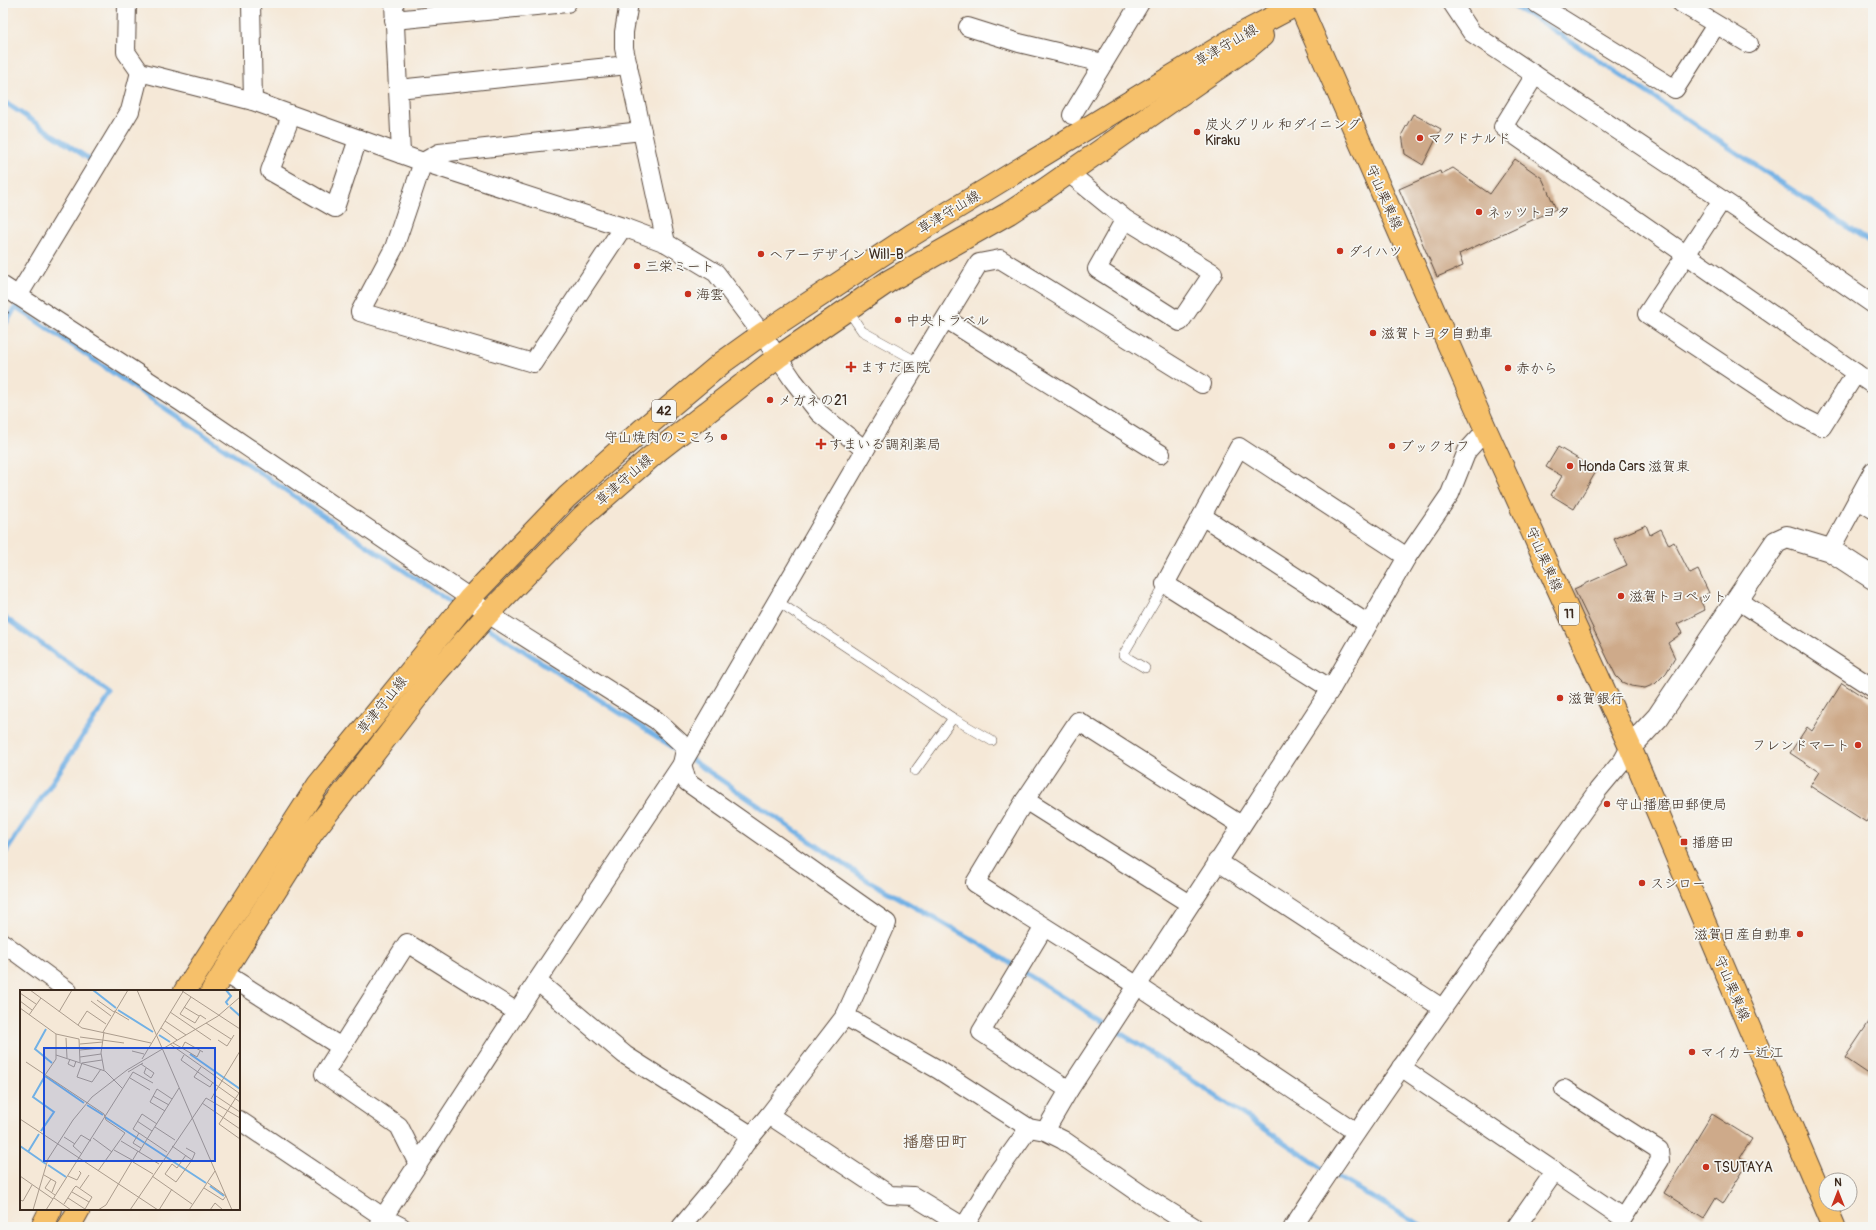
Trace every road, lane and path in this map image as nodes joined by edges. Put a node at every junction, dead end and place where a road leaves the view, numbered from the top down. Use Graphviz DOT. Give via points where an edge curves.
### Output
graph roads {
  1 [pos="127,3"];
  2 [pos="250,3"];
  3 [pos="567,3"];
  4 [pos="629,3"];
  5 [pos="1140,3"];
  6 [pos="1300,3"];
  7 [pos="1452,3"];
  8 [pos="1536,3"];
  9 [pos="1680,3"];
  10 [pos="394,12"];
  11 [pos="1716,25"];
  12 [pos="968,27"];
  13 [pos="1748,44"];
  14 [pos="1103,63"];
  15 [pos="628,65"];
  16 [pos="140,72"];
  17 [pos="1535,75"];
  18 [pos="398,89"];
  19 [pos="253,101"];
  20 [pos="1072,115"];
  21 [pos="291,116"];
  22 [pos="642,131"];
  23 [pos="358,139"];
  24 [pos="401,154"];
  25 [pos="423,162"];
  26 [pos="1068,174"];
  27 [pos="1722,200"];
  28 [pos="1125,219"];
  29 [pos="623,227"];
  30 [pos="666,243"];
  31 [pos="1686,255"];
  32 [pos="10,291"];
  33 [pos="1873,304"];
  34 [pos="847,309"];
  35 [pos="946,319"];
  36 [pos="762,334"];
  37 [pos="778,356"];
  38 [pos="918,362"];
  39 [pos="1856,373"];
  40 [pos="1202,384"];
  41 [pos="1873,385"];
  42 [pos="1486,430"];
  43 [pos="865,450"];
  44 [pos="1161,454"];
  45 [pos="1873,471"];
  46 [pos="1857,499"];
  47 [pos="1873,509"];
  48 [pos="1202,516"];
  49 [pos="1830,550"];
  50 [pos="1407,557"];
  51 [pos="1873,578"];
  52 [pos="1165,584"];
  53 [pos="470,598"];
  54 [pos="1736,599"];
  55 [pos="777,601"];
  56 [pos="488,614"];
  57 [pos="1368,624"];
  58 [pos="1145,668"];
  59 [pos="1873,688"];
  60 [pos="1331,689"];
  61 [pos="953,718"];
  62 [pos="992,741"];
  63 [pos="1630,747"];
  64 [pos="682,764"];
  65 [pos="915,771"];
  66 [pos="1025,800"];
  67 [pos="1241,824"];
  68 [pos="1218,861"];
  69 [pos="1190,904"];
  70 [pos="1044,927"];
  71 [pos="3,943"];
  72 [pos="224,973"];
  73 [pos="537,981"];
  74 [pos="1138,986"];
  75 [pos="67,990"];
  76 [pos="186,990"];
  77 [pos="213,990"];
  78 [pos="1442,1008"];
  79 [pos="517,1012"];
  80 [pos="845,1016"];
  81 [pos="341,1047"];
  82 [pos="1401,1067"];
  83 [pos="1069,1090"];
  84 [pos="1564,1090"];
  85 [pos="769,1115"];
  86 [pos="240,1121"];
  87 [pos="1037,1130"];
  88 [pos="1356,1132"];
  89 [pos="751,1135"];
  90 [pos="418,1164"];
  91 [pos="1555,1170"];
  92 [pos="50,1210"];
  93 [pos="78,1210"];
  94 [pos="380,1222"];
  95 [pos="1620,1222"];
  96 [pos="42,1227"];
  97 [pos="70,1227"];
  98 [pos="402,1227"];
  99 [pos="681,1227"];
  100 [pos="1194,1227"];
  101 [pos="1293,1227"];
  102 [pos="1516,1227"];
  103 [pos="1834,1227"];
  1 -- 16 [label="street" via="126,52"];
  2 -- 19 [label="street"];
  3 -- 10 [label="street"];
  4 -- 15 [label="street" via="624,32"];
  5 -- 14 [label="street"];
  6 -- 26 [label="main road, 草津守山線 / 42" via="1250,46"];
  6 -- 36 [label="main road, 草津守山線 / 42" via="1243,33 925,226"];
  6 -- 42 [label="main road, 守山栗東線 / 11"];
  7 -- 17 [label="street" via="1472,33"];
  8 -- 11 [label="street" via="1675,89"];
  9 -- 11 [label="street"];
  10 -- 18 [label="street"];
  11 -- 13 [label="street"];
  12 -- 14 [label="street" via="1019,43"];
  14 -- 20 [label="street"];
  15 -- 18 [label="street"];
  15 -- 22 [label="street"];
  16 -- 19 [label="street"];
  16 -- 32 [label="street" via="130,111"];
  17 -- 27 [label="street"];
  17 -- 31 [label="street" via="1503,128"];
  18 -- 24 [label="street"];
  19 -- 21 [label="street"];
  21 -- 23 [label="street"];
  21 -- 23 [label="street" via="270,170 335,208"];
  22 -- 25 [label="street" via="439,153"];
  22 -- 30 [label="street"];
  23 -- 24 [label="street"];
  24 -- 25 [label="street"];
  25 -- 29 [label="street"];
  25 -- 29 [label="street" via="394,248 360,312 533,363"];
  26 -- 28 [label="street"];
  26 -- 34 [label="main road, 草津守山線 / 42" via="1009,213 889,281"];
  27 -- 31 [label="street"];
  27 -- 33 [label="street"];
  28 -- 28 [label="street" via="1213,273 1180,322 1097,269"];
  29 -- 30 [label="street"];
  30 -- 36 [label="street" via="716,273"];
  31 -- 39 [label="street"];
  31 -- 39 [label="street" via="1647,314 1802,417 1822,427"];
  32 -- 53 [label="street" via="181,402"];
  34 -- 37 [label="main road, 草津守山線 / 42"];
  34 -- 38 [label="lane" via="862,331"];
  35 -- 38 [label="street"];
  35 -- 40 [label="street" via="979,263 1000,259"];
  35 -- 44 [label="street"];
  36 -- 37 [label="street"];
  36 -- 53 [label="main road, 草津守山線 / 42" via="723,362 567,497"];
  37 -- 43 [label="street" via="819,413"];
  37 -- 56 [label="main road, 草津守山線 / 42" via="660,449 584,516"];
  38 -- 43 [label="street"];
  39 -- 41 [label="street"];
  42 -- 50 [label="street" via="1467,451 1450,494"];
  42 -- 63 [label="main road, 守山栗東線 / 11"];
  43 -- 55 [label="street"];
  45 -- 46 [label="street"];
  46 -- 47 [label="street"];
  46 -- 49 [label="street"];
  48 -- 50 [label="street" via="1239,447"];
  48 -- 52 [label="street"];
  48 -- 57 [label="street"];
  49 -- 51 [label="street"];
  49 -- 54 [label="street" via="1787,537 1776,542"];
  50 -- 57 [label="street"];
  52 -- 58 [label="lane" via="1123,655"];
  52 -- 60 [label="street"];
  53 -- 56 [label="street"];
  53 -- 76 [label="main road, 草津守山線 / 42" via="318,785"];
  54 -- 59 [label="street"];
  54 -- 63 [label="street" via="1658,717"];
  55 -- 61 [label="lane"];
  55 -- 64 [label="street"];
  56 -- 64 [label="street" via="656,720 683,745 685,750"];
  56 -- 72 [label="main road, 草津守山線 / 42" via="435,674 312,833"];
  57 -- 60 [label="street"];
  60 -- 67 [label="street"];
  61 -- 62 [label="lane"];
  61 -- 65 [label="lane"];
  63 -- 78 [label="street"];
  63 -- 103 [label="main road, 守山栗東線 / 11"];
  64 -- 73 [label="street"];
  64 -- 80 [label="street" via="687,782 888,923"];
  66 -- 67 [label="street" via="1078,721"];
  66 -- 69 [label="street"];
  66 -- 70 [label="street" via="975,883"];
  67 -- 68 [label="street"];
  68 -- 69 [label="street"];
  68 -- 78 [label="street"];
  69 -- 74 [label="street"];
  70 -- 74 [label="street"];
  70 -- 83 [label="street" via="981,1032"];
  71 -- 75 [label="street"];
  72 -- 77 [label="main road, 草津守山線 / 42"];
  72 -- 81 [label="street"];
  73 -- 79 [label="street"];
  73 -- 89 [label="street" via="625,1055"];
  74 -- 83 [label="street"];
  74 -- 88 [label="street"];
  78 -- 82 [label="street"];
  79 -- 81 [label="street" via="407,943"];
  79 -- 90 [label="street"];
  80 -- 85 [label="street"];
  80 -- 87 [label="street"];
  81 -- 90 [label="street" via="324,1074 399,1126"];
  82 -- 88 [label="street"];
  82 -- 91 [label="street"];
  83 -- 87 [label="street"];
  84 -- 95 [label="street" via="1658,1150 1660,1160"];
  85 -- 87 [label="street" via="890,1195 913,1196 964,1227 994,1177"];
  85 -- 89 [label="street"];
  86 -- 94 [label="street"];
  87 -- 100 [label="street" via="1063,1140"];
  88 -- 101 [label="street"];
  89 -- 99 [label="street" via="724,1176"];
  90 -- 94 [label="street"];
  91 -- 95 [label="street"];
  91 -- 102 [label="street"];
  92 -- 96 [label="main road"];
  93 -- 97 [label="main road"];
  94 -- 98 [label="street"];
}
